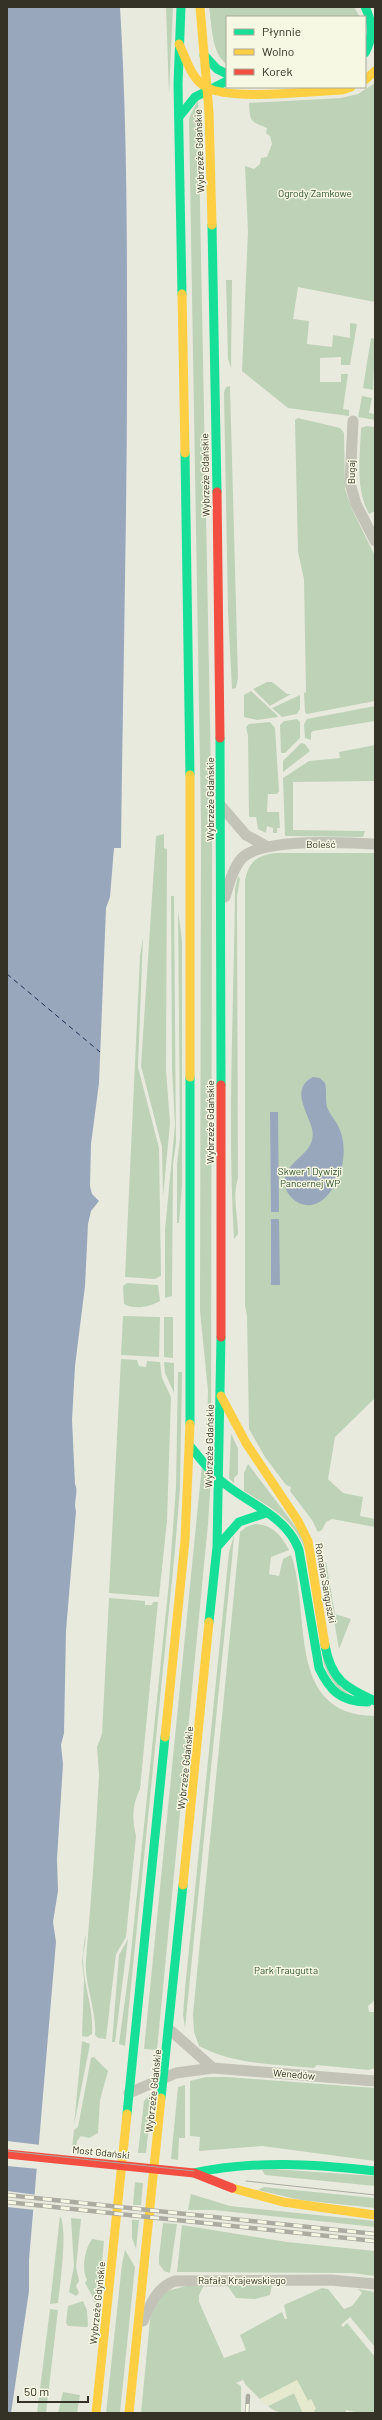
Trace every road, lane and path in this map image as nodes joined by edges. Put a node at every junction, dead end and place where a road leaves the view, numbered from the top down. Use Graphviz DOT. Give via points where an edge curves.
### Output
graph roads {
  1 [pos="181,7"];
  2 [pos="200,7"];
  3 [pos="365,7"];
  4 [pos="179,43"];
  5 [pos="366,51"];
  6 [pos="204,55"];
  7 [pos="375,71"];
  8 [pos="226,74"];
  9 [pos="366,79"];
  10 [pos="226,81"];
  11 [pos="348,88"];
  12 [pos="207,90"];
  13 [pos="179,117"];
  14 [pos="353,421"];
  15 [pos="375,541"];
  16 [pos="221,806"];
  17 [pos="375,844"];
  18 [pos="266,846"];
  19 [pos="221,906"];
  20 [pos="221,1396"];
  21 [pos="190,1446"];
  22 [pos="219,1479"];
  23 [pos="266,1513"];
  24 [pos="218,1547"];
  25 [pos="375,1701"];
  26 [pos="170,2030"];
  27 [pos="213,2068"];
  28 [pos="165,2077"];
  29 [pos="375,2081"];
  30 [pos="129,2093"];
  31 [pos="7,2154"];
  32 [pos="375,2171"];
  33 [pos="194,2173"];
  34 [pos="119,2196"];
  35 [pos="375,2215"];
  36 [pos="375,2284"];
  37 [pos="137,2334"];
  38 [pos="96,2413"];
  39 [pos="129,2413"];
  1 -- 4 [label="main road, Wybrzeże Gdańskie"];
  2 -- 6 [label="main road, Wybrzeże Gdańskie"];
  3 -- 5 [label="main road" via="372,25 370,43"];
  4 -- 12 [label="main road" via="193,75"];
  4 -- 13 [label="main road, Wybrzeże Gdańskie"];
  6 -- 8 [label="main road" via="217,69"];
  6 -- 12 [label="main road, Wybrzeże Gdańskie"];
  7 -- 9 [label="main road"];
  10 -- 12 [label="main road"];
  11 -- 12 [label="main road" via="241,94"];
  12 -- 13 [label="main road" via="195,97"];
  12 -- 16 [label="main road, Wybrzeże Gdańskie" via="215,380"];
  13 -- 21 [label="main road, Wybrzeże Gdańskie" via="190,726"];
  14 -- 15 [label="street, Bugaj" via="351,490"];
  16 -- 18 [label="street, Boleść" via="246,835"];
  16 -- 19 [label="main road, Wybrzeże Gdańskie"];
  17 -- 18 [label="street, Boleść"];
  18 -- 19 [label="street, Boleść" via="253,850 237,864"];
  19 -- 20 [label="main road, Wybrzeże Gdańskie"];
  20 -- 22 [label="main road, Wybrzeże Gdańskie"];
  20 -- 25 [label="main road, Romana Sanguszki" via="246,1443 308,1540 326,1650 335,1674 348,1689"];
  21 -- 22 [label="main road, Romana Sanguszki"];
  21 -- 30 [label="main road, Wybrzeże Gdańskie" via="177,1627"];
  22 -- 23 [label="main road, Romana Sanguszki"];
  22 -- 24 [label="main road, Wybrzeże Gdańskie"];
  23 -- 24 [label="main road" via="239,1522"];
  23 -- 25 [label="main road, Romana Sanguszki" via="290,1531 299,1550 319,1668 323,1678 332,1691 345,1701"];
  24 -- 26 [label="main road, Wybrzeże Gdańskie"];
  26 -- 27 [label="street"];
  26 -- 28 [label="main road, Wybrzeże Gdańskie"];
  27 -- 28 [label="street, Wenedów" via="185,2071"];
  27 -- 29 [label="street, Wenedów"];
  28 -- 30 [label="street, Wenedów"];
  28 -- 37 [label="main road, Wybrzeże Gdańskie"];
  30 -- 34 [label="main road, Wybrzeże Gdańskie"];
  31 -- 33 [label="main road, Most Gdański"];
  32 -- 33 [label="main road" via="281,2162 218,2166"];
  33 -- 35 [label="main road" via="216,2183 276,2202"];
  34 -- 38 [label="main road, Wybrzeże Gdyńskie"];
  36 -- 37 [label="street, Rafała Krajewskiego" via="330,2280 175,2281 166,2285 154,2298"];
  37 -- 39 [label="main road"];
}
